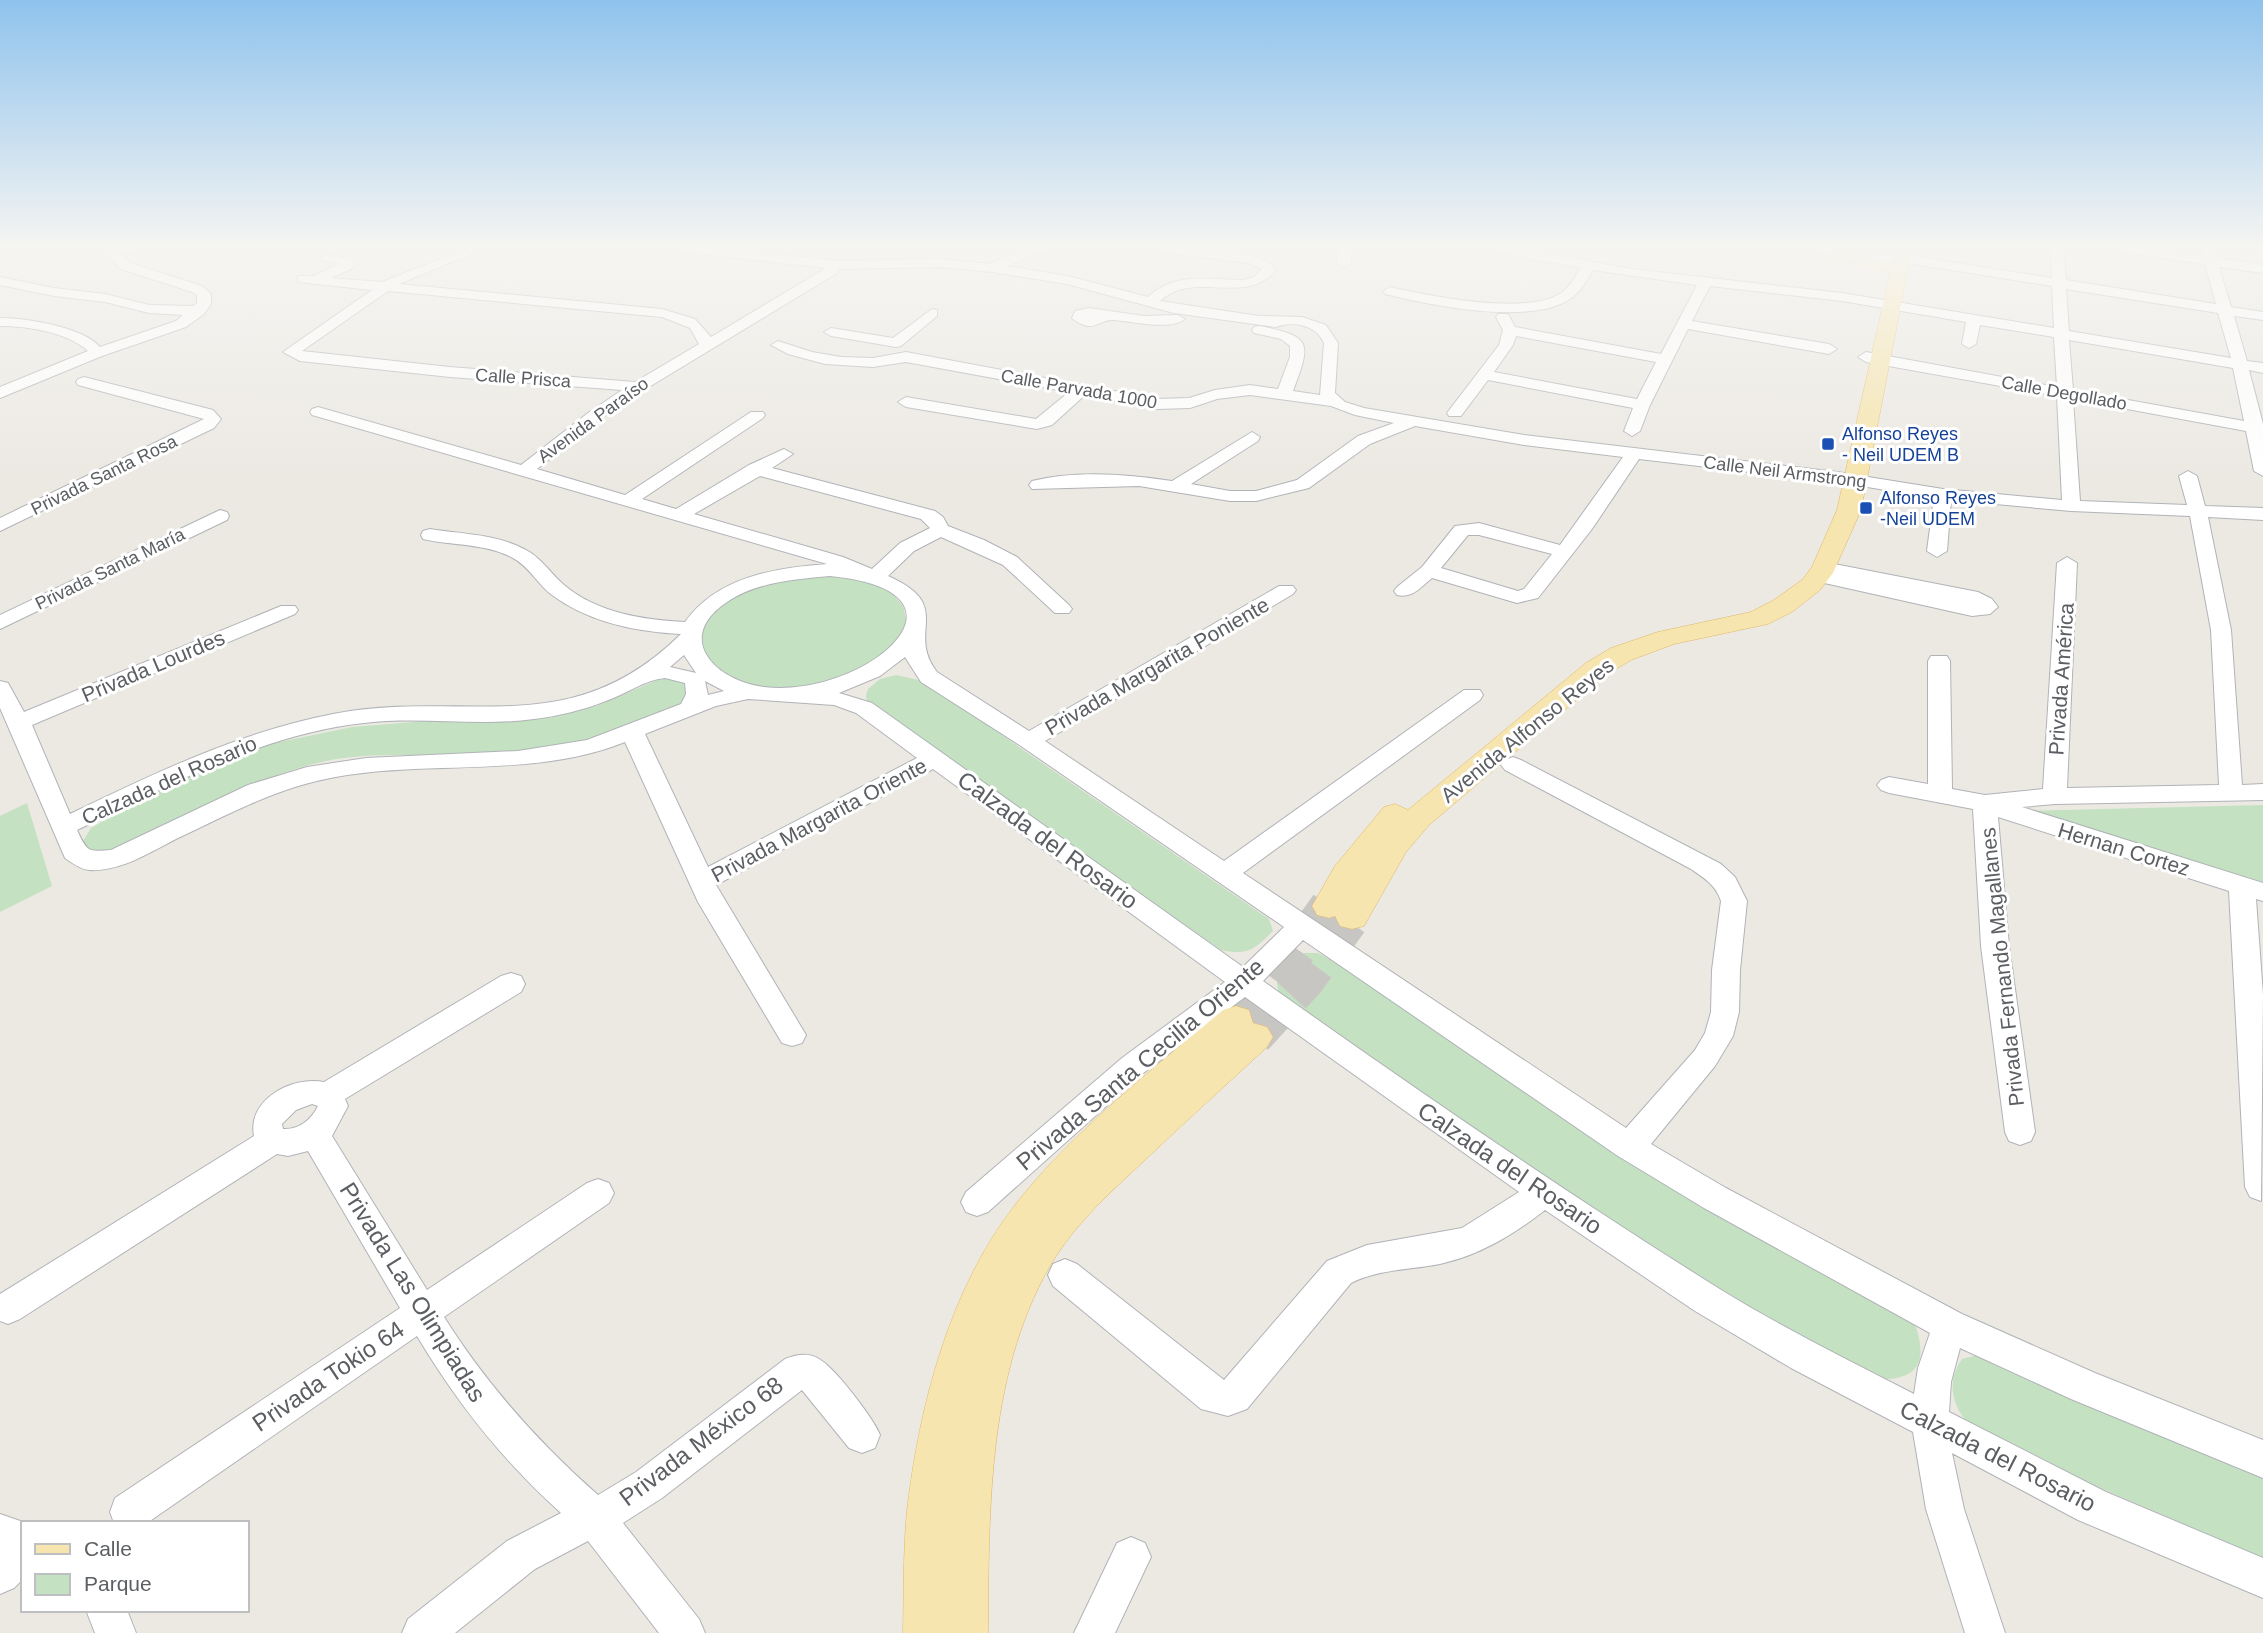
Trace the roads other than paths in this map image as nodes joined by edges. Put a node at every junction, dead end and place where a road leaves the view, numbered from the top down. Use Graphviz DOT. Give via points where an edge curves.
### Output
graph roads {
  1 [pos="17,323"];
  2 [pos="182,323"];
  3 [pos="331,323"];
  4 [pos="694,323"];
  5 [pos="742,323"];
  6 [pos="923,323"];
  7 [pos="1207,323"];
  8 [pos="1278,323"];
  9 [pos="1507,323"];
  10 [pos="1882,323"];
  11 [pos="1973,323"];
  12 [pos="1998,323"];
  13 [pos="2061,323"];
  14 [pos="2229,323"];
  15 [pos="1684,324"];
  16 [pos="1510,330"];
  17 [pos="831,332"];
  18 [pos="2061,334"];
  19 [pos="707,344"];
  20 [pos="1969,344"];
  21 [pos="778,345"];
  22 [pos="1829,349"];
  23 [pos="901,350"];
  24 [pos="97,353"];
  25 [pos="1874,358"];
  26 [pos="1665,359"];
  27 [pos="2240,364"];
  28 [pos="2263,368"];
  29 [pos="1484,375"];
  30 [pos="84,382"];
  31 [pos="638,387"];
  32 [pos="1080,391"];
  33 [pos="0,393"];
  34 [pos="1284,393"];
  35 [pos="2064,393"];
  36 [pos="906,402"];
  37 [pos="1334,402"];
  38 [pos="1642,405"];
  39 [pos="1352,410"];
  40 [pos="318,412"];
  41 [pos="1455,413"];
  42 [pos="757,415"];
  43 [pos="1411,422"];
  44 [pos="2258,428"];
  45 [pos="1632,431"];
  46 [pos="1252,437"];
  47 [pos="784,454"];
  48 [pos="1633,454"];
  49 [pos="755,469"];
  50 [pos="524,471"];
  51 [pos="2263,471"];
  52 [pos="2188,476"];
  53 [pos="1846,479"];
  54 [pos="1038,485"];
  55 [pos="1176,486"];
  56 [pos="1943,494"];
  57 [pos="627,501"];
  58 [pos="2071,506"];
  59 [pos="2198,513"];
  60 [pos="2263,513"];
  61 [pos="220,516"];
  62 [pos="678,516"];
  63 [pos="0,525"];
  64 [pos="940,530"];
  65 [pos="430,535"];
  66 [pos="775,544"];
  67 [pos="1937,551"];
  68 [pos="1565,552"];
  69 [pos="2067,563"];
  70 [pos="1429,572"];
  71 [pos="1821,572"];
  72 [pos="779,574"];
  73 [pos="872,576"];
  74 [pos="1286,590"];
  75 [pos="1404,590"];
  76 [pos="1062,609"];
  77 [pos="288,610"];
  78 [pos="0,623"];
  79 [pos="914,631"];
  80 [pos="692,633"];
  81 [pos="1939,661"];
  82 [pos="649,673"];
  83 [pos="929,677"];
  84 [pos="0,688"];
  85 [pos="748,692"];
  86 [pos="800,694"];
  87 [pos="1472,695"];
  88 [pos="864,708"];
  89 [pos="683,710"];
  90 [pos="19,722"];
  91 [pos="632,731"];
  92 [pos="1029,741"];
  93 [pos="935,758"];
  94 [pos="1513,765"];
  95 [pos="1889,785"];
  96 [pos="2263,792"];
  97 [pos="1940,794"];
  98 [pos="2231,794"];
  99 [pos="2055,796"];
  100 [pos="1985,803"];
  101 [pos="65,826"];
  102 [pos="1225,873"];
  103 [pos="702,881"];
  104 [pos="2253,889"];
  105 [pos="1302,925"];
  106 [pos="511,984"];
  107 [pos="1244,1013"];
  108 [pos="792,1035"];
  109 [pos="327,1096"];
  110 [pos="2020,1132"];
  111 [pos="314,1133"];
  112 [pos="274,1140"];
  113 [pos="1629,1147"];
  114 [pos="2260,1187"];
  115 [pos="1544,1192"];
  116 [pos="598,1193"];
  117 [pos="977,1202"];
  118 [pos="1065,1275"];
  119 [pos="8,1308"];
  120 [pos="422,1312"];
  121 [pos="1950,1326"];
  122 [pos="1930,1421"];
  123 [pos="862,1435"];
  124 [pos="2263,1459"];
  125 [pos="129,1512"];
  126 [pos="594,1517"];
  127 [pos="0,1533"];
  128 [pos="21,1540"];
  129 [pos="21,1553"];
  130 [pos="1131,1557"];
  131 [pos="0,1574"];
  132 [pos="2263,1578"];
  133 [pos="107,1612"];
  134 [pos="116,1633"];
  135 [pos="422,1633"];
  136 [pos="685,1633"];
  137 [pos="929,1633"];
  138 [pos="962,1633"];
  139 [pos="1094,1633"];
  140 [pos="1985,1633"];
  1 -- 24 [label="street" via="88,341"];
  2 -- 24 [label="street"];
  3 -- 31 [label="street, Calle Prisca" via="292,353"];
  4 -- 19 [label="street"];
  5 -- 19 [label="street, Avenida Paraíso"];
  6 -- 23 [label="street"];
  7 -- 34 [label="street" via="1286,335 1297,345 1298,357"];
  8 -- 37 [label="street" via="1325,332 1331,342 1327,394"];
  9 -- 16 [label="street"];
  10 -- 25 [label="main road, Avenida Alfonso Reyes"];
  11 -- 20 [label="street"];
  12 -- 18 [label="street"];
  13 -- 18 [label="street"];
  14 -- 27 [label="street"];
  15 -- 22 [label="street"];
  15 -- 26 [label="street"];
  16 -- 26 [label="street"];
  16 -- 29 [label="street" via="1506,345"];
  17 -- 23 [label="street, Calle Parvada 1000"];
  18 -- 27 [label="street"];
  18 -- 35 [label="street"];
  19 -- 31 [label="street, Avenida Paraíso"];
  21 -- 23 [label="street" via="802,355 842,362 880,362"];
  23 -- 32 [label="street, Calle Parvada 1000"];
  24 -- 33 [label="street"];
  25 -- 35 [label="street, Calle Degollado"];
  25 -- 53 [label="main road, Avenida Alfonso Reyes"];
  26 -- 38 [label="street"];
  27 -- 28 [label="street"];
  27 -- 44 [label="street"];
  29 -- 38 [label="street"];
  29 -- 41 [label="street"];
  30 -- 63 [label="street, Privada Santa Rosa" via="207,413 213,419"];
  31 -- 50 [label="street, Avenida Paraíso"];
  32 -- 34 [label="street, Calle Parvada 1000" via="1157,404 1190,404 1241,390"];
  32 -- 36 [label="street" via="1037,424"];
  34 -- 37 [label="street, Calle Parvada 1000"];
  35 -- 44 [label="street, Calle Degollado"];
  35 -- 58 [label="street"];
  37 -- 39 [label="street, Calle Parvada 1000"];
  38 -- 45 [label="street"];
  39 -- 43 [label="street, Calle Neil Armstrong"];
  40 -- 50 [label="street"];
  42 -- 57 [label="street"];
  43 -- 48 [label="street, Calle Neil Armstrong"];
  43 -- 55 [label="street" via="1364,440 1303,484 1277,493 1230,496"];
  44 -- 51 [label="street"];
  46 -- 55 [label="street"];
  47 -- 49 [label="street"];
  48 -- 53 [label="street, Calle Neil Armstrong"];
  48 -- 68 [label="street"];
  49 -- 62 [label="street"];
  49 -- 64 [label="street" via="928,515"];
  50 -- 57 [label="street, Avenida Paraíso"];
  52 -- 59 [label="street"];
  53 -- 56 [label="street, Calle Neil Armstrong"];
  53 -- 71 [label="main road, Avenida Alfonso Reyes" via="1849,510"];
  53 -- 71 [label="main road, Avenida Alfonso Reyes" via="1813,544 1781,589 1745,608 1626,635 1585,657 1394,816 1347,874 1340,911 1418,818 1596,669 1641,645 1759,618 1798,596"];
  54 -- 55 [label="street" via="1117,480"];
  56 -- 58 [label="street, Calle Neil Armstrong"];
  56 -- 67 [label="street"];
  57 -- 62 [label="street, Avenida Paraíso"];
  58 -- 59 [label="street, Calle Neil Armstrong"];
  59 -- 60 [label="street, Calle Neil Armstrong"];
  59 -- 98 [label="street" via="2221,630"];
  61 -- 78 [label="street, Privada Santa María"];
  62 -- 66 [label="street, Avenida Paraíso"];
  64 -- 73 [label="street" via="907,547"];
  64 -- 76 [label="street" via="1010,561"];
  65 -- 80 [label="street" via="519,553 563,593 592,609 634,623"];
  66 -- 72 [label="street" via="787,557"];
  66 -- 73 [label="street, Avenida Paraíso"];
  68 -- 70 [label="street" via="1531,594 1523,597"];
  68 -- 70 [label="street" via="1467,528"];
  69 -- 99 [label="street, Privada América"];
  70 -- 75 [label="street"];
  71 -- 71 [label="street" via="1972,610 1988,607 1971,596"];
  72 -- 73 [label="street, Calzada del Rosario" via="830,570"];
  72 -- 80 [label="street, Calzada del Rosario" via="715,601"];
  73 -- 79 [label="street, Calzada del Rosario" via="909,599 916,619"];
  74 -- 92 [label="street, Privada Margarita Poniente"];
  77 -- 90 [label="street, Privada Lourdes"];
  79 -- 83 [label="street, Calzada del Rosario" via="914,654"];
  79 -- 86 [label="street, Calzada del Rosario" via="899,652 873,671 839,686"];
  80 -- 82 [label="street, Calzada del Rosario"];
  80 -- 85 [label="street, Calzada del Rosario" via="698,663 727,685"];
  81 -- 97 [label="street"];
  82 -- 89 [label="street" via="693,679 698,693"];
  82 -- 101 [label="street, Calzada del Rosario" via="610,691 533,712 388,714 299,729 206,759"];
  83 -- 88 [label="street" via="904,670 877,676 860,691"];
  83 -- 92 [label="street"];
  84 -- 90 [label="street"];
  85 -- 86 [label="street, Calzada del Rosario"];
  85 -- 89 [label="street, Calzada del Rosario"];
  86 -- 88 [label="street, Calzada del Rosario"];
  87 -- 102 [label="street"];
  88 -- 93 [label="street, Calzada del Rosario"];
  89 -- 91 [label="street, Calzada del Rosario"];
  90 -- 101 [label="street"];
  91 -- 101 [label="street, Calzada del Rosario" via="591,747 547,754 366,766 307,775 256,791 129,853 100,861 79,858"];
  91 -- 103 [label="street"];
  92 -- 102 [label="street"];
  93 -- 103 [label="street, Privada Margarita Oriente"];
  93 -- 107 [label="street, Calzada del Rosario"];
  94 -- 113 [label="street" via="1700,863 1731,890 1734,901 1725,1012 1719,1036"];
  95 -- 97 [label="street"];
  96 -- 98 [label="street"];
  97 -- 100 [label="street"];
  98 -- 99 [label="street"];
  99 -- 100 [label="street"];
  100 -- 104 [label="street, Hernan Cortez"];
  100 -- 110 [label="street, Privada Fernando Magallanes" via="1996,946"];
  102 -- 105 [label="street"];
  103 -- 108 [label="street"];
  104 -- 114 [label="street"];
  105 -- 107 [label="street, Privada Santa Cecilia Oriente"];
  105 -- 113 [label="street"];
  106 -- 109 [label="street"];
  107 -- 115 [label="street, Calzada del Rosario"];
  107 -- 117 [label="street, Privada Santa Cecilia Oriente" via="1132,1066"];
  107 -- 137 [label="main road" via="1133,1109 1045,1199 996,1272 967,1344 943,1440 932,1511"];
  107 -- 138 [label="main road" via="1090,1185 1041,1244 1020,1282 993,1349 972,1441"];
  109 -- 111 [label="street" via="333,1106 331,1113"];
  109 -- 112 [label="street" via="312,1092 284,1101 267,1123"];
  111 -- 112 [label="street" via="292,1142"];
  111 -- 120 [label="street, Privada Las Olimpiadas"];
  112 -- 119 [label="street"];
  113 -- 121 [label="street"];
  115 -- 118 [label="street" via="1483,1234 1454,1246 1357,1261 1339,1272 1234,1396 1222,1399"];
  115 -- 122 [label="street, Calzada del Rosario" via="1707,1300"];
  116 -- 120 [label="street, Privada Tokio 64"];
  120 -- 125 [label="street, Privada Tokio 64"];
  120 -- 126 [label="street, Privada Las Olimpiadas" via="454,1365 500,1426"];
  121 -- 122 [label="street" via="1933,1382"];
  121 -- 124 [label="street"];
  122 -- 132 [label="street, Calzada del Rosario" via="2092,1506"];
  122 -- 140 [label="street" via="1940,1481"];
  123 -- 126 [label="street, Privada México 68" via="810,1373 798,1371 649,1485"];
  126 -- 135 [label="street, Privada México 68" via="521,1555"];
  126 -- 136 [label="street, Privada Las Olimpiadas"];
  127 -- 128 [label="street"];
  129 -- 131 [label="street"];
  130 -- 139 [label="street"];
  133 -- 134 [label="street"];
}
